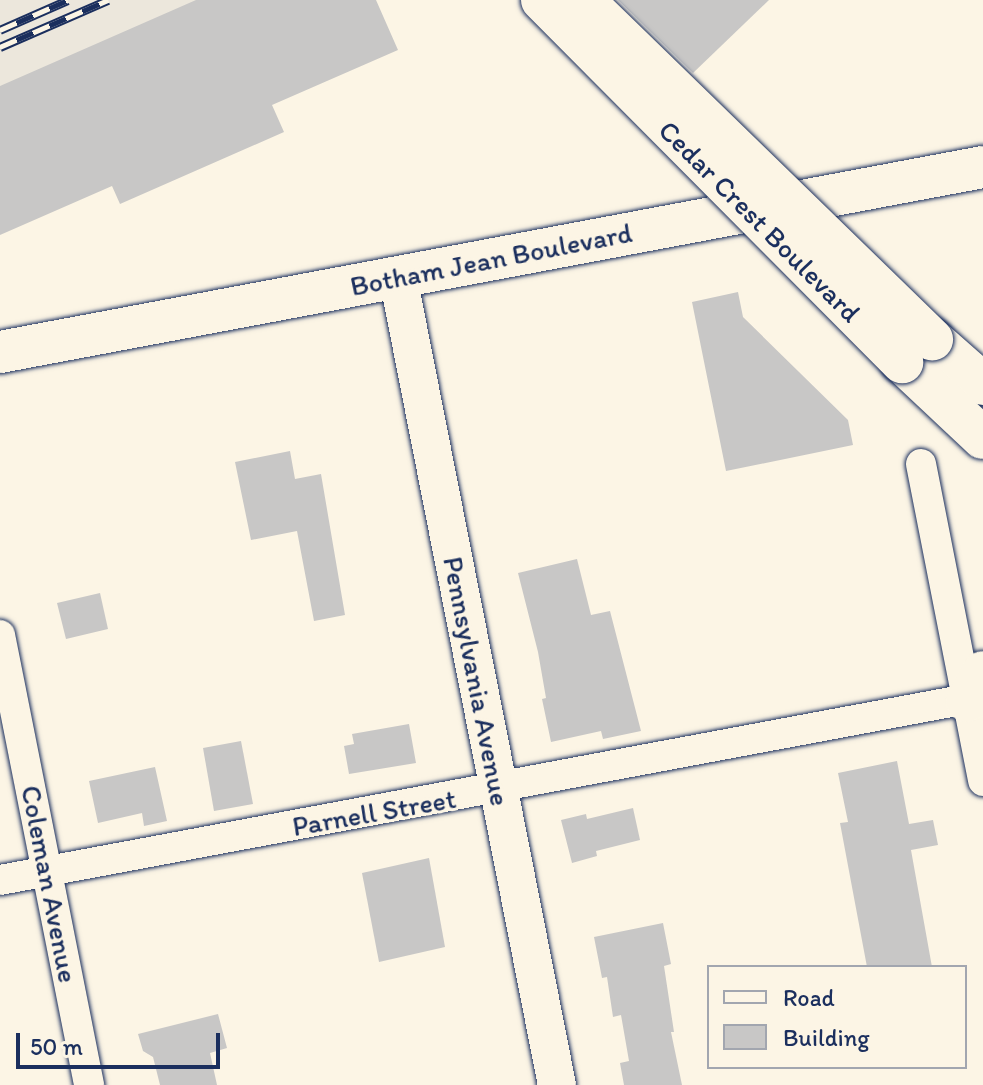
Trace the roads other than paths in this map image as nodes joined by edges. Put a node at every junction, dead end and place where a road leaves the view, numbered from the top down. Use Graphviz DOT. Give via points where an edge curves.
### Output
graph roads {
  1 [pos="542,0"];
  2 [pos="583,0"];
  3 [pos="983,167"];
  4 [pos="398,277"];
  5 [pos="917,351"];
  6 [pos="0,352"];
  7 [pos="983,384"];
  8 [pos="980,437"];
  9 [pos="921,464"];
  10 [pos="0,635"];
  11 [pos="978,690"];
  12 [pos="983,781"];
  13 [pos="498,790"];
  14 [pos="48,871"];
  15 [pos="0,880"];
  16 [pos="89,1085"];
  17 [pos="557,1085"];
  1 -- 5 [label="main road, Cedar Crest Boulevard, bridge"];
  2 -- 5 [label="main road, Cedar Crest Boulevard, bridge"];
  3 -- 4 [label="main road, Botham Jean Boulevard"];
  4 -- 6 [label="main road, Botham Jean Boulevard"];
  4 -- 13 [label="street, Pennsylvania Avenue"];
  5 -- 7 [label="main road, Cedar Crest Boulevard"];
  5 -- 8 [label="main road, Cedar Crest Boulevard"];
  9 -- 11 [label="street"];
  10 -- 14 [label="street, Coleman Avenue"];
  11 -- 12 [label="street"];
  11 -- 13 [label="street, Parnell Street"];
  13 -- 14 [label="street, Parnell Street"];
  13 -- 17 [label="street, Pennsylvania Avenue"];
  14 -- 15 [label="street, Parnell Street"];
  14 -- 16 [label="street, Coleman Avenue"];
}
